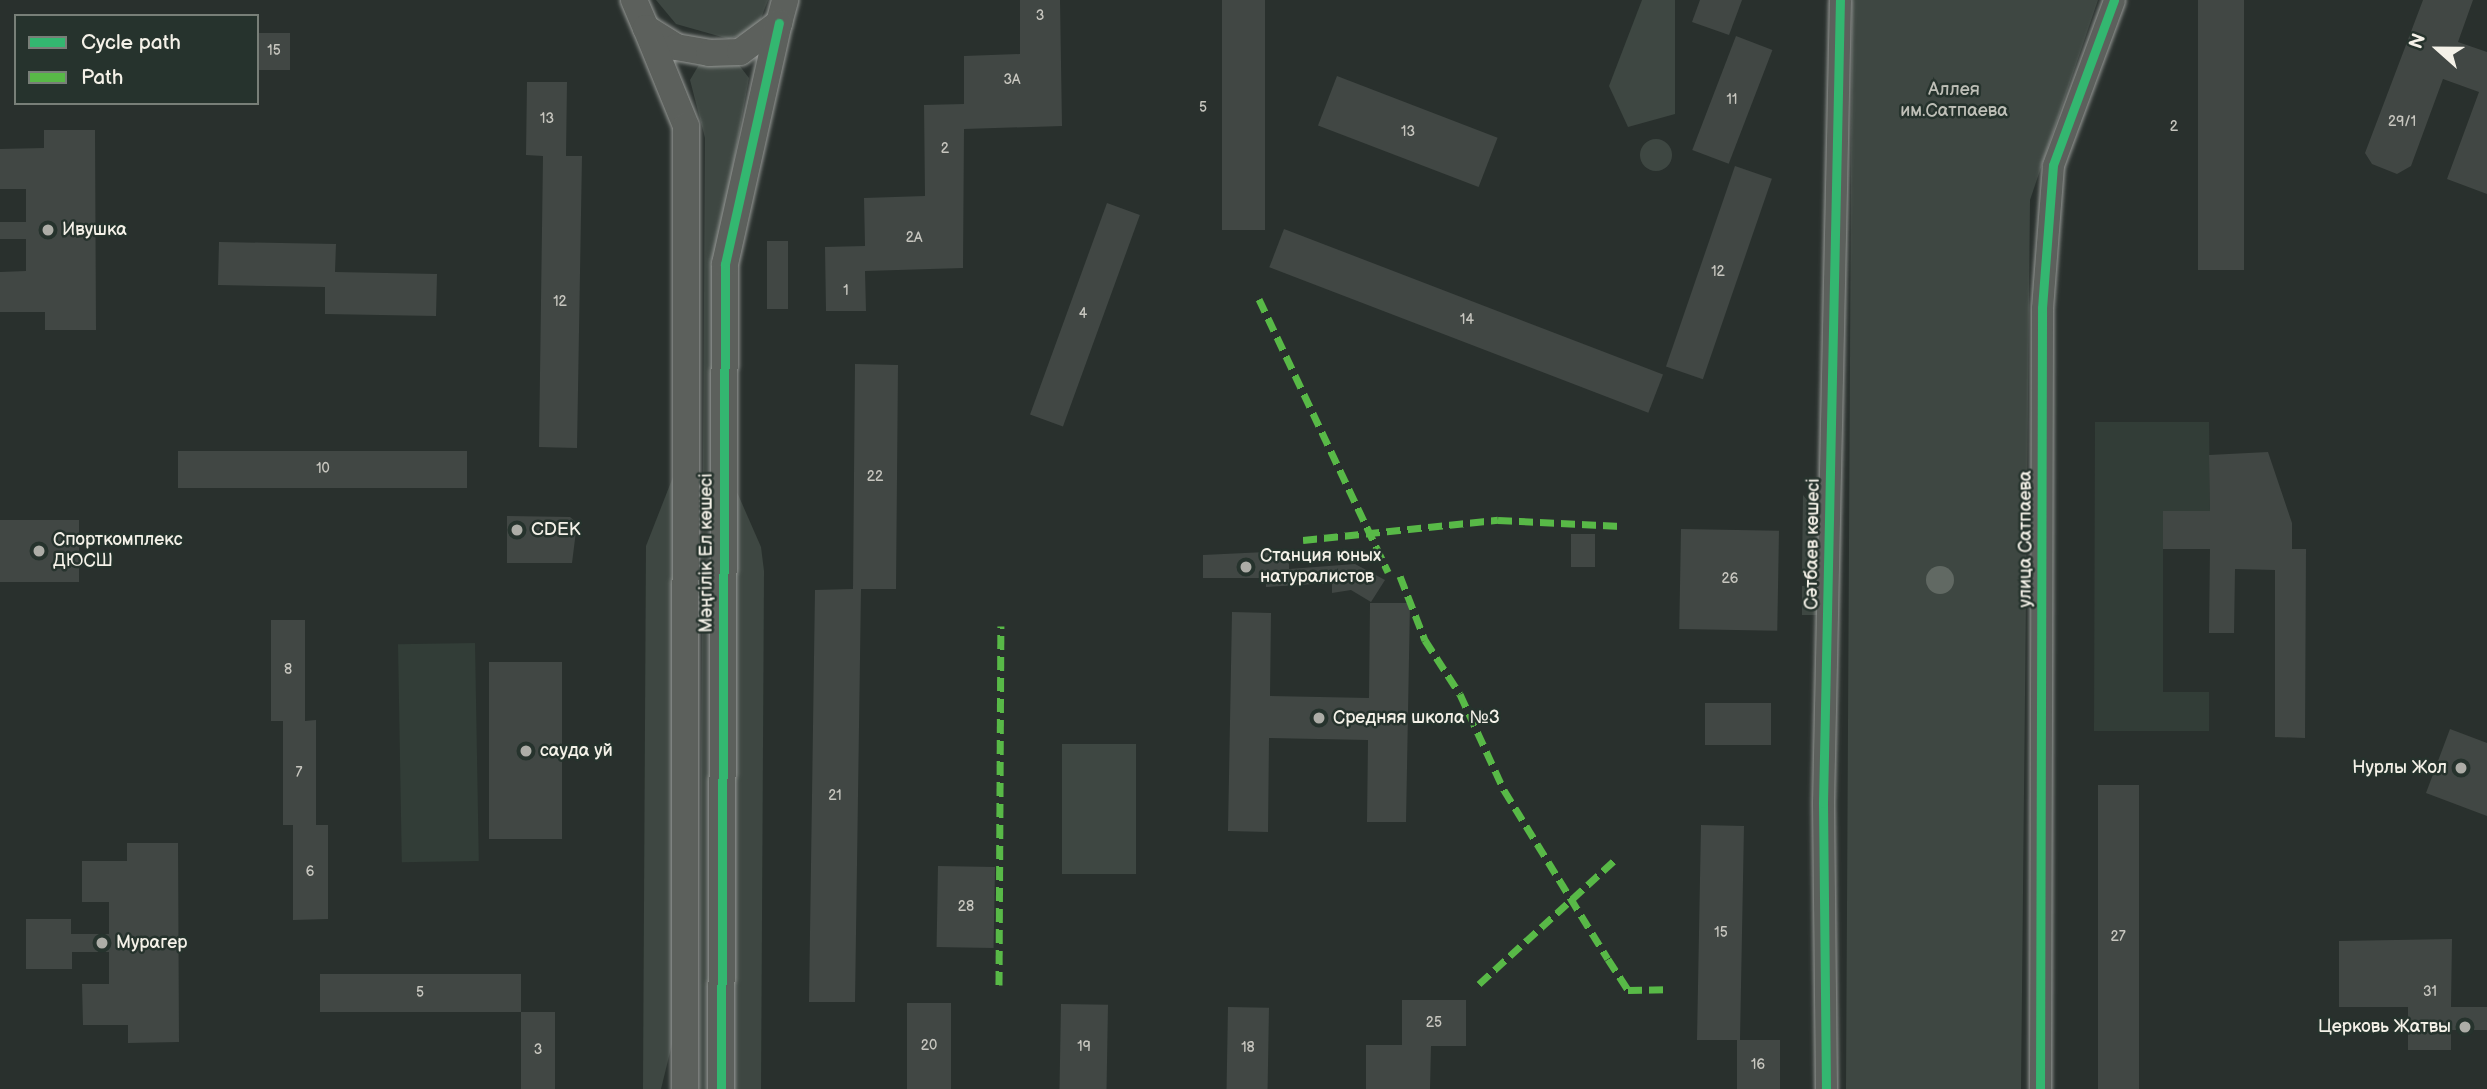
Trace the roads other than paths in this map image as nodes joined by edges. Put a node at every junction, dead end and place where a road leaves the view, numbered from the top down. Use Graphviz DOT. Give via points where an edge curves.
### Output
graph roads {
  1 [pos="634,0"];
  2 [pos="1840,0"];
  3 [pos="2114,0"];
  4 [pos="782,12"];
  5 [pos="646,28"];
  6 [pos="685,1089"];
  7 [pos="721,1089"];
  8 [pos="1826,1089"];
  9 [pos="2040,1089"];
  1 -- 5 [label="street, Мәңгілік Ел көшесі"];
  2 -- 8 [label="street, Сәтбаев көшесі" via="1823,803"];
  3 -- 9 [label="street, улица Сатпаева" via="2053,165 2042,308"];
  4 -- 5 [label="street, Мәңгілік Ел көшесі" via="740,52 676,47"];
  4 -- 7 [label="street, Мәңгілік Ел көшесі" via="725,264"];
  5 -- 6 [label="street, Мәңгілік Ел көшесі" via="687,126"];
}
